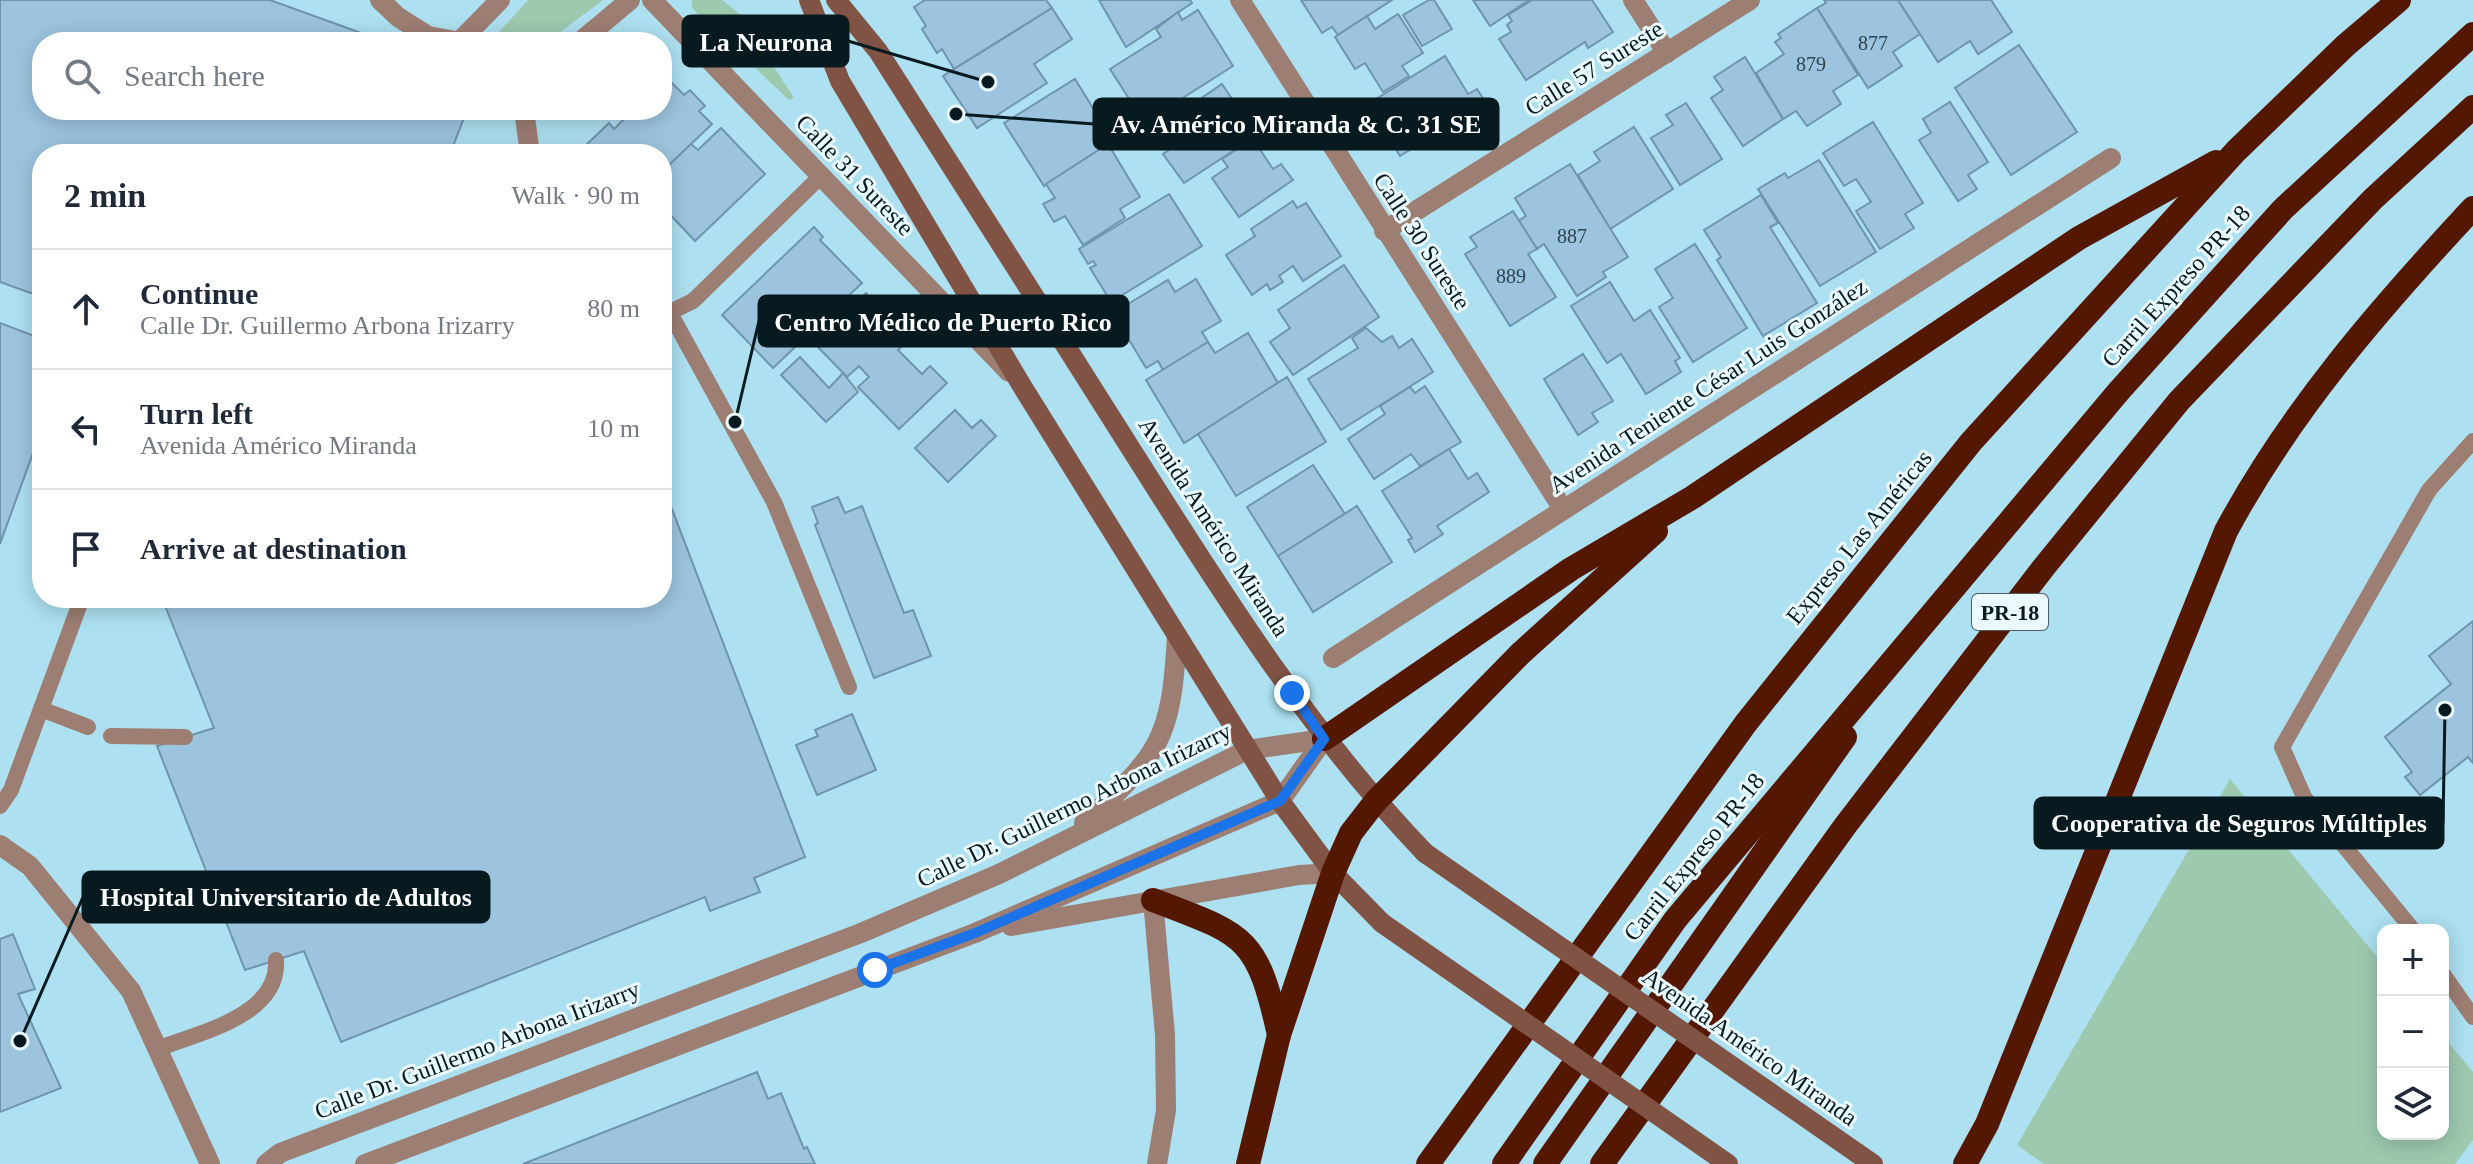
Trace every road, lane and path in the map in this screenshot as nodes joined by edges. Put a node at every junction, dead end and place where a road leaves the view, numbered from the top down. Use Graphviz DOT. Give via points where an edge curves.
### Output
graph roads {
  1 [pos="380,0"];
  2 [pos="500,0"];
  3 [pos="630,0"];
  4 [pos="652,0"];
  5 [pos="809,0"];
  6 [pos="836,0"];
  7 [pos="1240,0"];
  8 [pos="1633,0"];
  9 [pos="1750,0"];
  10 [pos="2399,0"];
  11 [pos="422,32"];
  12 [pos="470,32"];
  13 [pos="592,32"];
  14 [pos="2473,34"];
  15 [pos="1667,53"];
  16 [pos="2473,107"];
  17 [pos="525,120"];
  18 [pos="529,144"];
  19 [pos="2236,151"];
  20 [pos="2111,158"];
  21 [pos="820,177"];
  22 [pos="2473,208"];
  23 [pos="1384,231"];
  24 [pos="672,311"];
  25 [pos="672,324"];
  26 [pos="1022,386"];
  27 [pos="2473,441"];
  28 [pos="1693,497"];
  29 [pos="1563,509"];
  30 [pos="1943,597"];
  31 [pos="78,608"];
  32 [pos="1177,636"];
  33 [pos="1333,658"];
  34 [pos="849,687"];
  35 [pos="41,709"];
  36 [pos="88,727"];
  37 [pos="111,736"];
  38 [pos="185,737"];
  39 [pos="1324,739"];
  40 [pos="1247,750"];
  41 [pos="1280,801"];
  42 [pos="1375,802"];
  43 [pos="0,806"];
  44 [pos="1063,842"];
  45 [pos="0,845"];
  46 [pos="1333,873"];
  47 [pos="1153,900"];
  48 [pos="2408,924"];
  49 [pos="975,933"];
  50 [pos="276,960"];
  51 [pos="2449,983"];
  52 [pos="2473,1017"];
  53 [pos="1279,1035"];
  54 [pos="157,1049"];
  55 [pos="1978,1142"];
  56 [pos="1865,1159"];
  57 [pos="210,1164"];
  58 [pos="266,1164"];
  59 [pos="365,1164"];
  60 [pos="1157,1164"];
  61 [pos="1248,1164"];
  62 [pos="1428,1164"];
  63 [pos="1504,1164"];
  64 [pos="1545,1164"];
  65 [pos="1602,1164"];
  66 [pos="1728,1164"];
  67 [pos="1965,1164"];
  68 [pos="1990,1164"];
  1 -- 11 [label="street"];
  2 -- 12 [label="street"];
  3 -- 13 [label="street"];
  4 -- 21 [label="street, Calle 31 Sureste"];
  5 -- 26 [label="street" via="840,81"];
  6 -- 39 [label="street, Avenida Américo Miranda" via="878,51 1180,526"];
  7 -- 23 [label="street, Calle 30 Sureste"];
  8 -- 15 [label="street"];
  9 -- 15 [label="street, Calle 57 Sureste"];
  10 -- 19 [label="highway, Expreso Las Américas"];
  14 -- 30 [label="highway, Carril Expreso PR-18" via="2283,209"];
  15 -- 23 [label="street, Calle 57 Sureste"];
  16 -- 65 [label="highway, PR-18" via="2373,199 2170,413 1845,826"];
  17 -- 18 [label="street"];
  19 -- 28 [label="highway" via="2079,238"];
  19 -- 62 [label="highway, Expreso Las Américas" via="1971,442 1755,710"];
  20 -- 29 [label="street, Avenida Teniente César Luis González"];
  21 -- 24 [label="lane" via="693,301"];
  21 -- 26 [label="street, Calle 31 Sureste"];
  22 -- 55 [label="highway" via="2312,393 2260,468 2226,531"];
  23 -- 29 [label="street, Calle 30 Sureste"];
  25 -- 34 [label="lane" via="774,502"];
  26 -- 32 [label="street"];
  27 -- 48 [label="lane" via="2429,490 2282,747 2304,797"];
  28 -- 39 [label="highway" via="1571,569"];
  28 -- 42 [label="highway" via="1521,653"];
  29 -- 33 [label="street, Avenida Teniente César Luis González"];
  30 -- 63 [label="highway, Carril Expreso PR-18" via="1675,920"];
  30 -- 64 [label="highway, Carril Expreso PR-18"];
  31 -- 35 [label="lane"];
  32 -- 40 [label="street"];
  32 -- 44 [label="street" via="1173,703 1157,747 1137,775"];
  35 -- 36 [label="lane"];
  35 -- 43 [label="lane"];
  37 -- 38 [label="lane"];
  39 -- 40 [label="street, Calle Dr. Guillermo Arbona Irizarry"];
  39 -- 41 [label="street"];
  39 -- 42 [label="street, Avenida Américo Miranda"];
  40 -- 41 [label="street"];
  40 -- 44 [label="street, Calle Dr. Guillermo Arbona Irizarry"];
  41 -- 46 [label="street"];
  41 -- 49 [label="street"];
  42 -- 46 [label="highway" via="1351,833"];
  42 -- 56 [label="street, Avenida Américo Miranda, bridge" via="1425,853"];
  44 -- 58 [label="street, Calle Dr. Guillermo Arbona Irizarry" via="861,933 280,1153"];
  45 -- 54 [label="street" via="30,866 131,991"];
  46 -- 47 [label="street"];
  46 -- 53 [label="highway"];
  46 -- 66 [label="street, bridge" via="1382,923"];
  47 -- 49 [label="street"];
  47 -- 53 [label="highway" via="1236,935 1267,980"];
  47 -- 60 [label="street" via="1165,1035 1166,1110"];
  49 -- 59 [label="street"];
  50 -- 54 [label="lane" via="277,973 266,996 240,1016"];
  51 -- 52 [label="lane"];
  53 -- 61 [label="highway"];
  54 -- 57 [label="street"];
  55 -- 67 [label="highway"];
  55 -- 68 [label="highway"];
}
